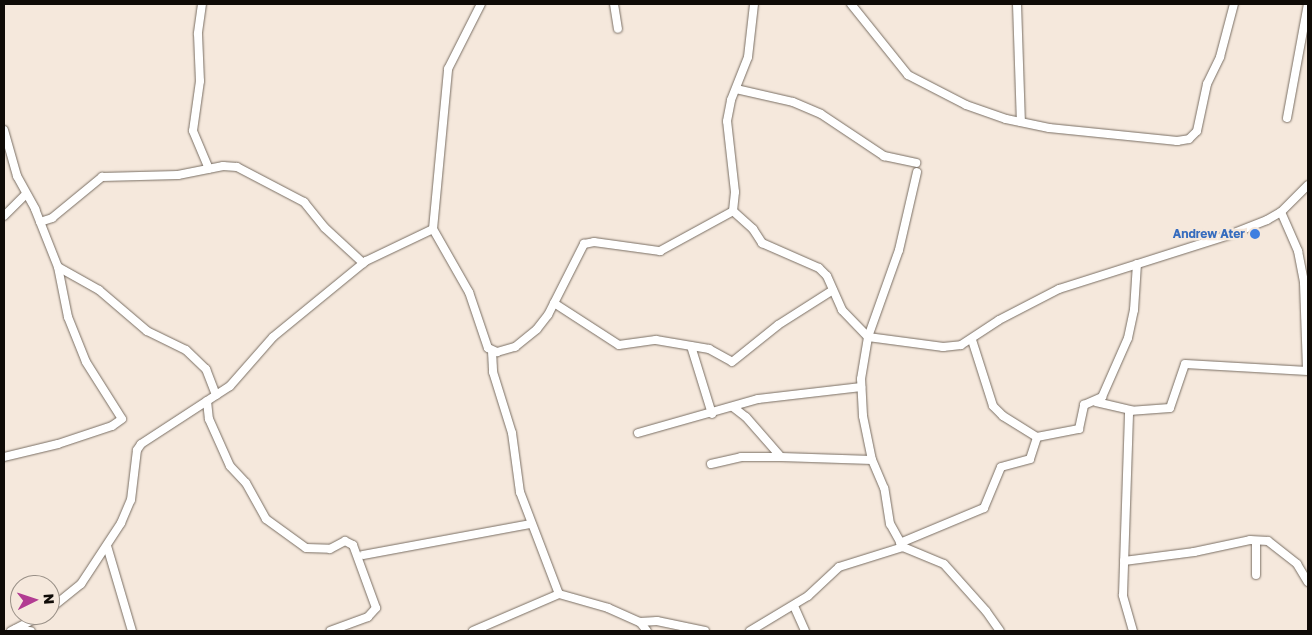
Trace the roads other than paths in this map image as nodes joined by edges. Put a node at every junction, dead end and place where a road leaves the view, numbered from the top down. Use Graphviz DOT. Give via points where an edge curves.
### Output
graph roads {
  1 [pos="202,4"];
  2 [pos="481,4"];
  3 [pos="614,4"];
  4 [pos="754,4"];
  5 [pos="851,4"];
  6 [pos="1016,4"];
  7 [pos="1234,4"];
  8 [pos="1308,4"];
  9 [pos="618,29"];
  10 [pos="736,89"];
  11 [pos="1287,118"];
  12 [pos="1021,122"];
  13 [pos="4,130"];
  14 [pos="916,163"];
  15 [pos="209,169"];
  16 [pos="917,172"];
  17 [pos="1308,185"];
  18 [pos="26,194"];
  19 [pos="733,211"];
  20 [pos="1282,212"];
  21 [pos="4,216"];
  22 [pos="40,222"];
  23 [pos="433,229"];
  24 [pos="363,263"];
  25 [pos="1137,264"];
  26 [pos="58,267"];
  27 [pos="833,290"];
  28 [pos="554,302"];
  29 [pos="868,337"];
  30 [pos="972,340"];
  31 [pos="691,346"];
  32 [pos="492,351"];
  33 [pos="1308,371"];
  34 [pos="861,387"];
  35 [pos="216,395"];
  36 [pos="208,401"];
  37 [pos="1096,402"];
  38 [pos="732,408"];
  39 [pos="1132,410"];
  40 [pos="712,414"];
  41 [pos="638,433"];
  42 [pos="1037,437"];
  43 [pos="4,457"];
  44 [pos="781,457"];
  45 [pos="872,460"];
  46 [pos="711,464"];
  47 [pos="531,524"];
  48 [pos="1256,541"];
  49 [pos="902,545"];
  50 [pos="107,546"];
  51 [pos="363,555"];
  52 [pos="1124,561"];
  53 [pos="1256,575"];
  54 [pos="1308,582"];
  55 [pos="559,594"];
  56 [pos="60,601"];
  57 [pos="794,606"];
  58 [pos="640,622"];
  59 [pos="14,630"];
  60 [pos="31,631"];
  61 [pos="132,631"];
  62 [pos="330,631"];
  63 [pos="473,631"];
  64 [pos="647,631"];
  65 [pos="705,631"];
  66 [pos="750,631"];
  67 [pos="805,631"];
  68 [pos="1000,631"];
  69 [pos="1133,631"];
  1 -- 15 [label="street" via="198,34 200,82 193,131"];
  2 -- 23 [label="street" via="448,69"];
  3 -- 9 [label="street"];
  4 -- 10 [label="street" via="748,56"];
  5 -- 12 [label="street" via="908,76 966,105"];
  6 -- 12 [label="street"];
  7 -- 12 [label="street" via="1220,57 1207,84 1197,131 1189,139 1177,141 1109,135"];
  8 -- 11 [label="street"];
  10 -- 14 [label="street" via="793,102 821,114 884,156"];
  10 -- 19 [label="street" via="727,121 735,192"];
  13 -- 18 [label="street"];
  15 -- 22 [label="street" via="178,175 102,177 52,218"];
  15 -- 24 [label="street" via="237,167 265,184 297,197"];
  16 -- 29 [label="street" via="899,250"];
  17 -- 20 [label="street"];
  18 -- 21 [label="street"];
  18 -- 22 [label="street"];
  19 -- 27 [label="street" via="753,229 762,243 819,268"];
  19 -- 28 [label="street" via="660,251 594,242 584,244 578,249"];
  20 -- 25 [label="street" via="1229,235"];
  20 -- 33 [label="street" via="1296,242 1304,283"];
  22 -- 26 [label="street"];
  23 -- 24 [label="street"];
  23 -- 32 [label="street" via="469,292 485,340"];
  24 -- 35 [label="street" via="273,337 230,386"];
  25 -- 30 [label="street" via="1059,289 999,320"];
  25 -- 37 [label="street" via="1134,310 1128,338 1112,379 1102,398"];
  26 -- 35 [label="street" via="99,290 147,331 186,350 206,369"];
  26 -- 43 [label="street" via="68,316 86,362 122,420 58,444"];
  27 -- 29 [label="street" via="842,310"];
  27 -- 31 [label="street" via="778,325 734,361 709,349"];
  28 -- 31 [label="street" via="619,345 650,339"];
  28 -- 32 [label="street" via="537,329 522,342"];
  29 -- 30 [label="street" via="943,347"];
  29 -- 34 [label="street"];
  30 -- 42 [label="street" via="993,406"];
  31 -- 40 [label="street"];
  32 -- 47 [label="street" via="493,372 512,432 520,492"];
  33 -- 39 [label="street" via="1185,364 1170,408"];
  34 -- 38 [label="street" via="758,399"];
  34 -- 45 [label="street"];
  35 -- 36 [label="street"];
  36 -- 50 [label="street" via="152,435 137,450 131,500"];
  36 -- 62 [label="street" via="209,419 230,466 246,483 266,519 306,548 330,548 345,541 354,545 376,608 368,617"];
  37 -- 39 [label="street"];
  37 -- 42 [label="street" via="1084,404 1079,429"];
  38 -- 40 [label="street"];
  38 -- 44 [label="street" via="746,418"];
  39 -- 52 [label="street" via="1126,420"];
  40 -- 41 [label="street" via="684,418"];
  42 -- 49 [label="street" via="1030,460 1001,468 984,508"];
  44 -- 45 [label="street"];
  44 -- 46 [label="street" via="741,457"];
  45 -- 49 [label="street" via="884,488 890,524"];
  47 -- 51 [label="street"];
  47 -- 55 [label="street"];
  48 -- 52 [label="street"];
  48 -- 53 [label="street"];
  48 -- 54 [label="street" via="1268,541 1281,548 1297,564"];
  49 -- 57 [label="street" via="839,567"];
  49 -- 68 [label="street" via="944,564"];
  50 -- 56 [label="street" via="81,584"];
  50 -- 61 [label="street"];
  52 -- 69 [label="street" via="1123,595"];
  55 -- 58 [label="street" via="608,608"];
  55 -- 63 [label="street"];
  57 -- 66 [label="street"];
  57 -- 67 [label="street"];
  58 -- 64 [label="street"];
  58 -- 65 [label="street" via="657,621"];
  59 -- 60 [label="street"];
}
